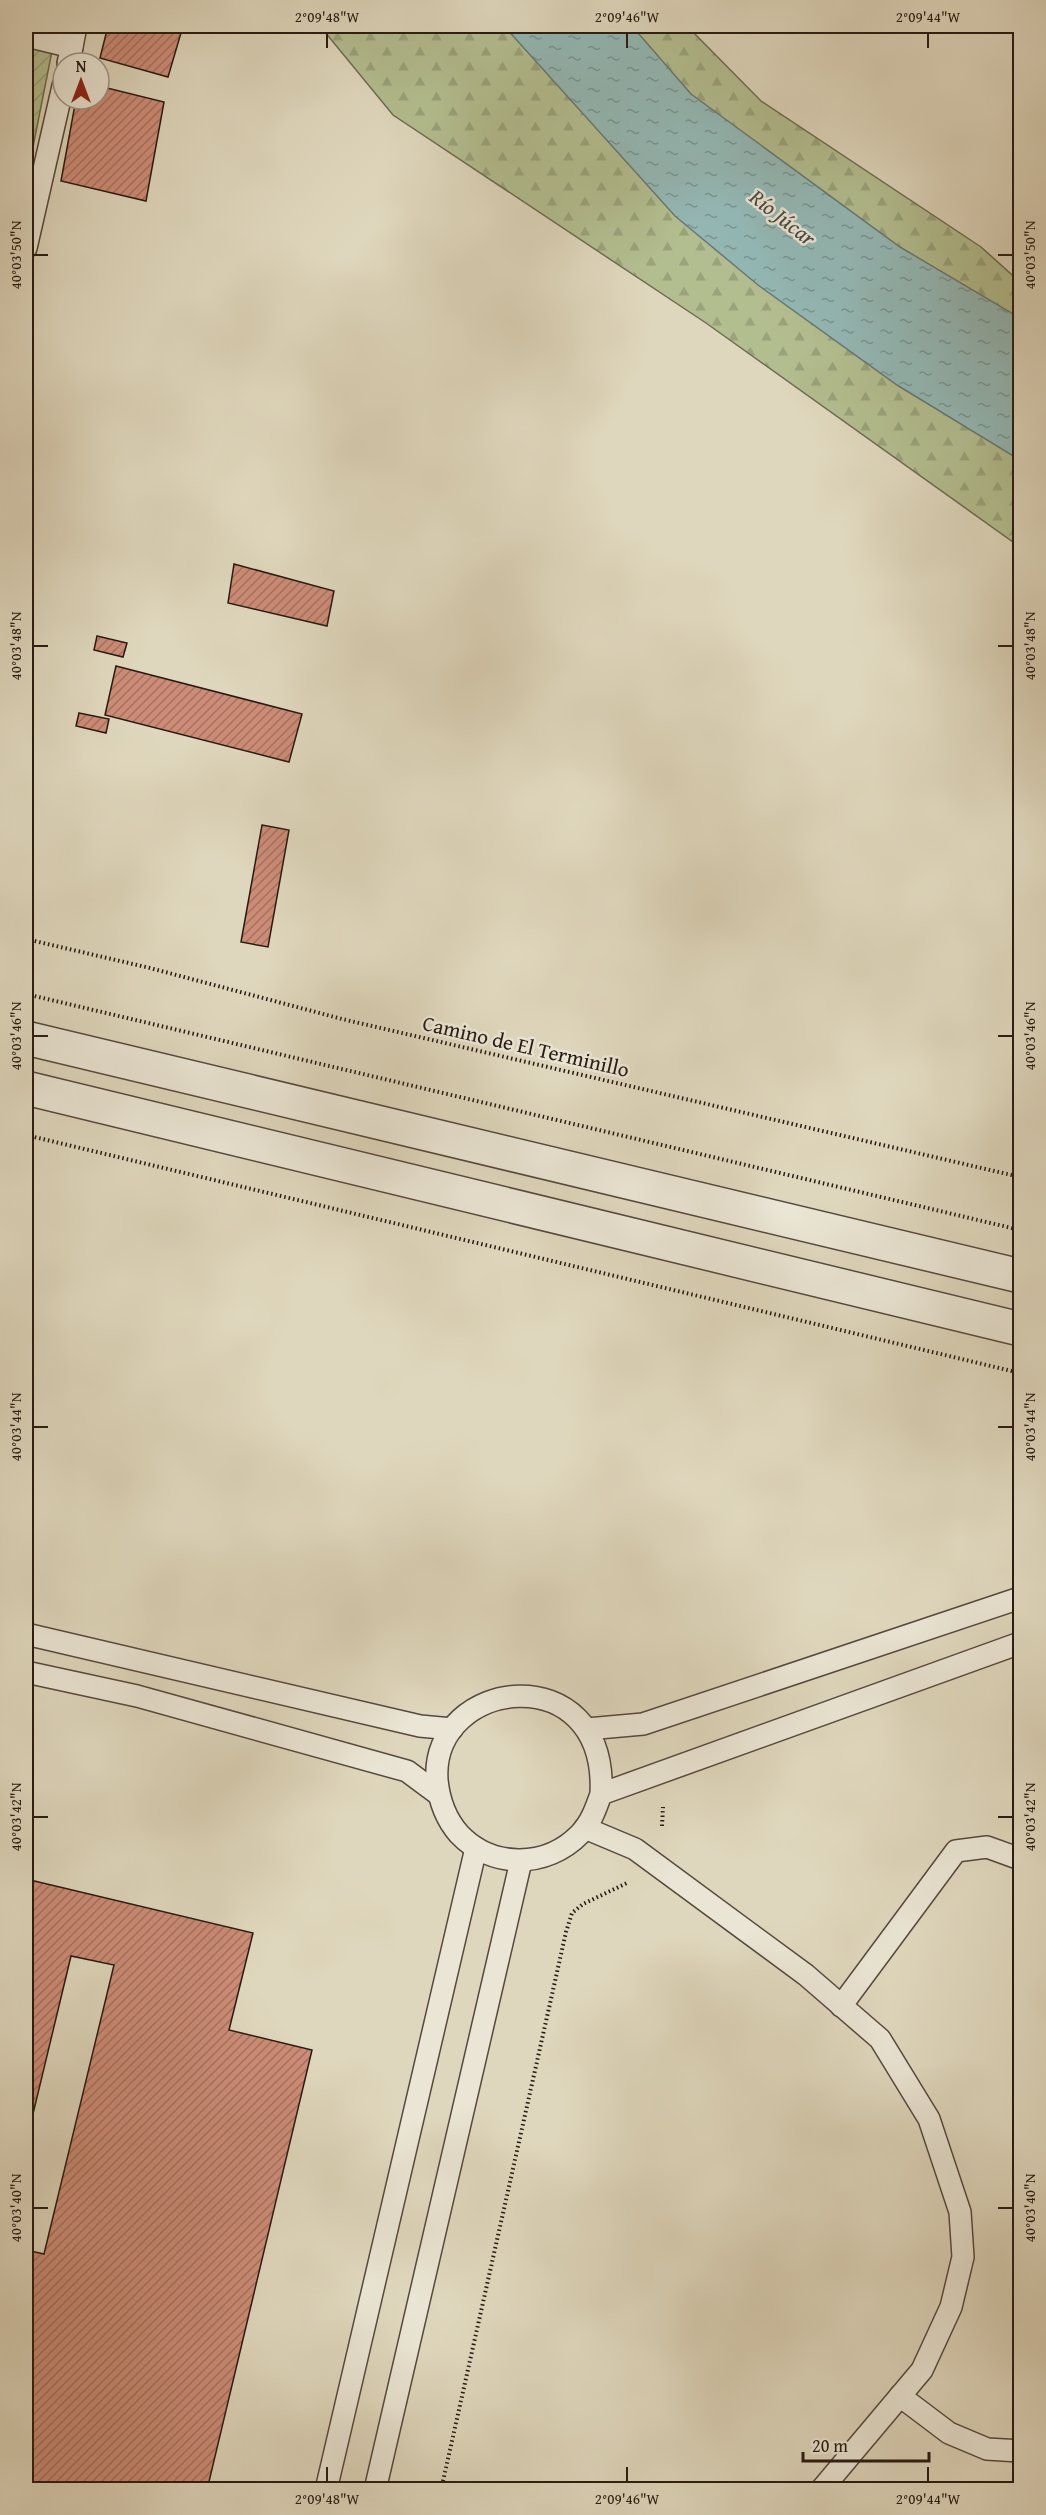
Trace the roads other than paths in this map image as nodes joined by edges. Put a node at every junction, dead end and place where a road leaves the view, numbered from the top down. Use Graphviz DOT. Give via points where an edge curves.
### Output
graph roads {
  1 [pos="76,26"];
  2 [pos="27,36"];
  3 [pos="61,51"];
  4 [pos="71,51"];
  5 [pos="57,111"];
  6 [pos="26,248"];
  7 [pos="26,1038"];
  8 [pos="26,1088"];
  9 [pos="1020,1276"];
  10 [pos="1020,1329"];
  11 [pos="1020,1598"];
  12 [pos="26,1634"];
  13 [pos="1020,1643"];
  14 [pos="26,1672"];
  15 [pos="452,1729"];
  16 [pos="587,1729"];
  17 [pos="438,1794"];
  18 [pos="602,1794"];
  19 [pos="585,1828"];
  20 [pos="476,1848"];
  21 [pos="1020,1859"];
  22 [pos="521,1861"];
  23 [pos="841,2006"];
  24 [pos="900,2396"];
  25 [pos="1020,2451"];
  26 [pos="326,2490"];
  27 [pos="375,2490"];
  28 [pos="821,2490"];
  1 -- 4 [label="lane"];
  2 -- 3 [label="lane"];
  5 -- 6 [label="lane"];
  7 -- 9 [label="street"];
  8 -- 10 [label="street"];
  11 -- 16 [label="lane" via="643,1724"];
  12 -- 15 [label="lane" via="420,1726"];
  13 -- 18 [label="lane"];
  14 -- 17 [label="lane" via="138,1696 407,1772"];
  15 -- 16 [label="lane" via="487,1702 508,1696 531,1696 572,1713"];
  15 -- 17 [label="lane" via="437,1772"];
  16 -- 18 [label="lane" via="598,1750"];
  17 -- 20 [label="lane" via="445,1815"];
  18 -- 19 [label="lane"];
  19 -- 22 [label="lane" via="564,1848"];
  19 -- 23 [label="lane" via="648,1858 806,1975"];
  20 -- 22 [label="lane"];
  20 -- 26 [label="lane"];
  21 -- 23 [label="lane" via="987,1847 956,1851"];
  22 -- 27 [label="lane"];
  23 -- 24 [label="lane" via="880,2039 929,2120 960,2212 963,2256 951,2307 922,2370"];
  24 -- 25 [label="lane" via="949,2433 987,2449"];
  24 -- 28 [label="lane"];
}
